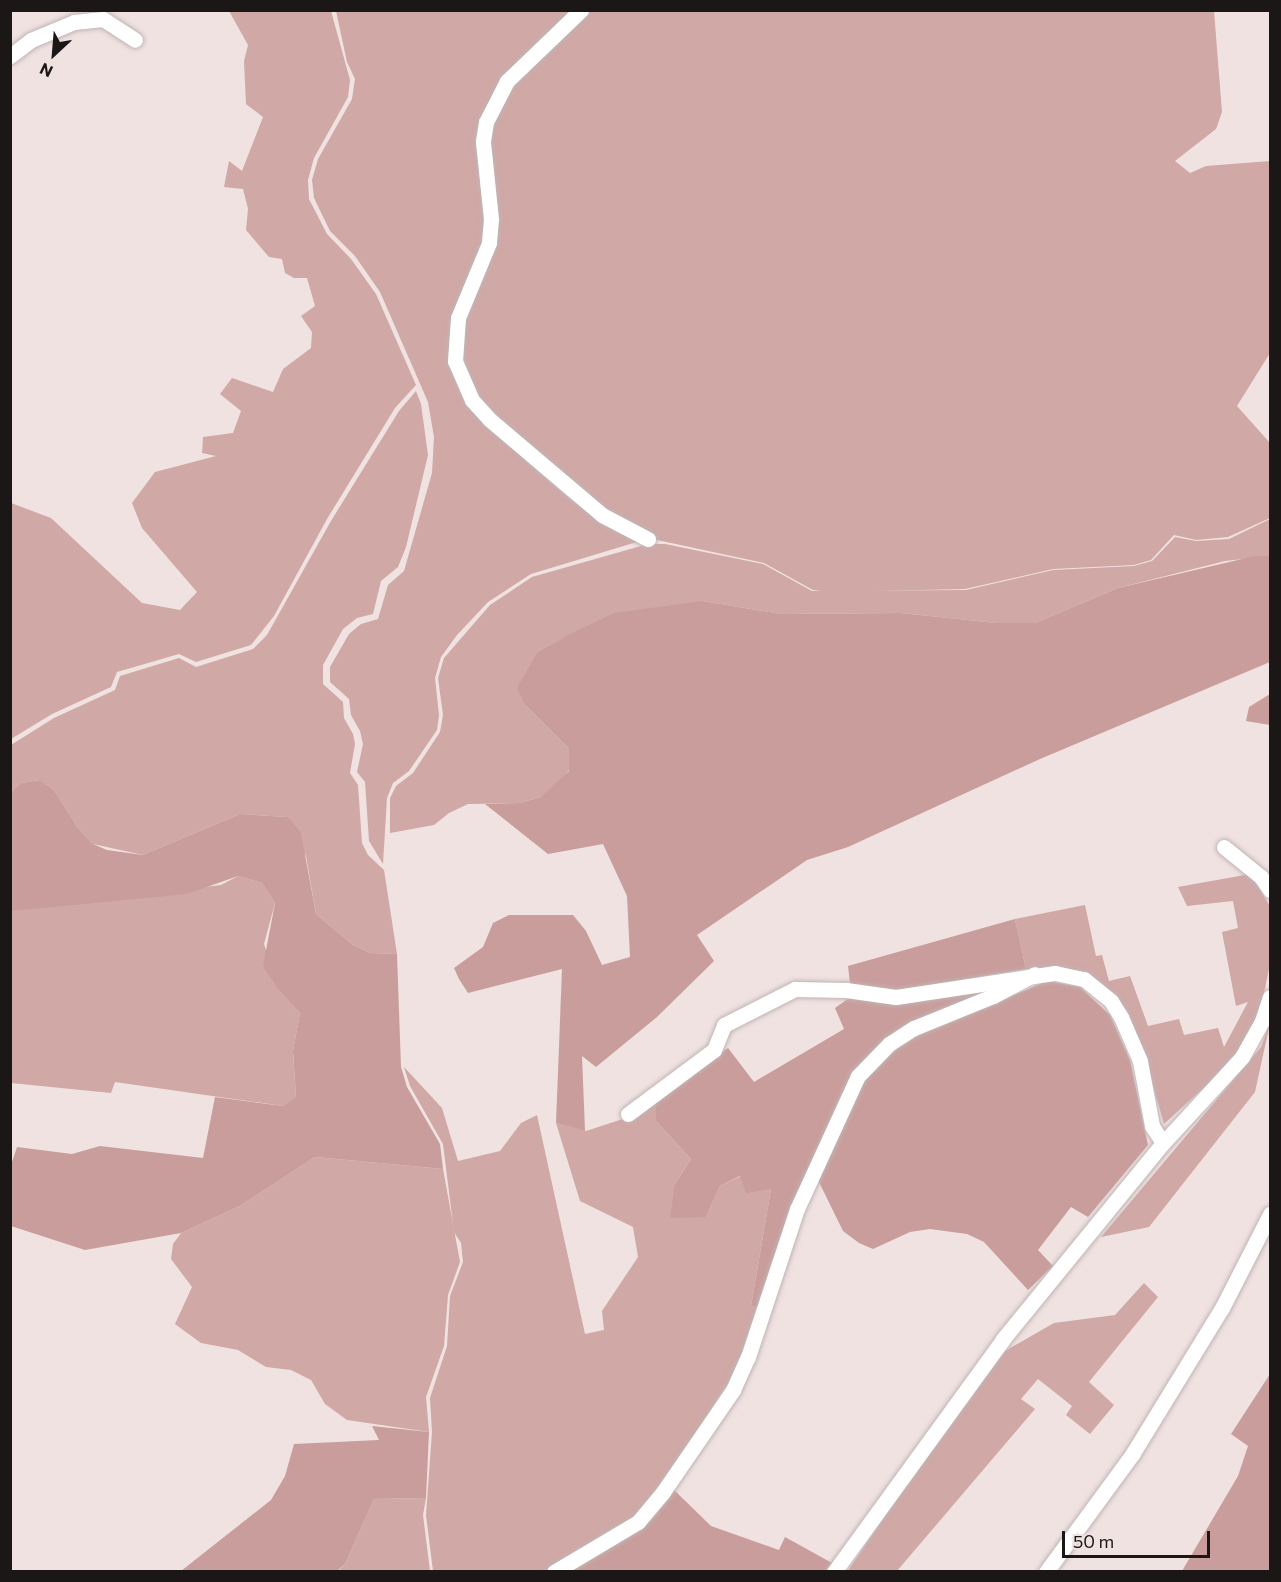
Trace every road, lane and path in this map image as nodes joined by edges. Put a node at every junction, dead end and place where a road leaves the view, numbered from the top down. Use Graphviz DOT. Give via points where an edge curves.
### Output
graph roads {
  1 [pos="581,10"];
  2 [pos="135,40"];
  3 [pos="10,56"];
  4 [pos="648,539"];
  5 [pos="1224,847"];
  6 [pos="1270,890"];
  7 [pos="1035,974"];
  8 [pos="1270,996"];
  9 [pos="628,1114"];
  10 [pos="1162,1143"];
  11 [pos="1270,1214"];
  12 [pos="554,1572"];
  13 [pos="834,1572"];
  14 [pos="1046,1572"];
  1 -- 4 [label="street" via="507,81 486,122 483,142 491,219 489,243 458,318 454,361 472,400 489,419 602,515"];
  2 -- 3 [label="street" via="103,19 74,22 32,40"];
  5 -- 6 [label="street" via="1261,877"];
  7 -- 9 [label="street" via="896,997 846,990 795,989 724,1025 714,1050"];
  7 -- 10 [label="street" via="1084,979 1111,1001 1140,1061 1152,1126"];
  7 -- 12 [label="street" via="914,1028 889,1044 858,1076 797,1209 748,1357 733,1390 638,1522"];
  8 -- 10 [label="street" via="1262,1021 1242,1057"];
  10 -- 13 [label="street" via="996,1348"];
  11 -- 14 [label="street" via="1222,1308 1133,1453"];
}
